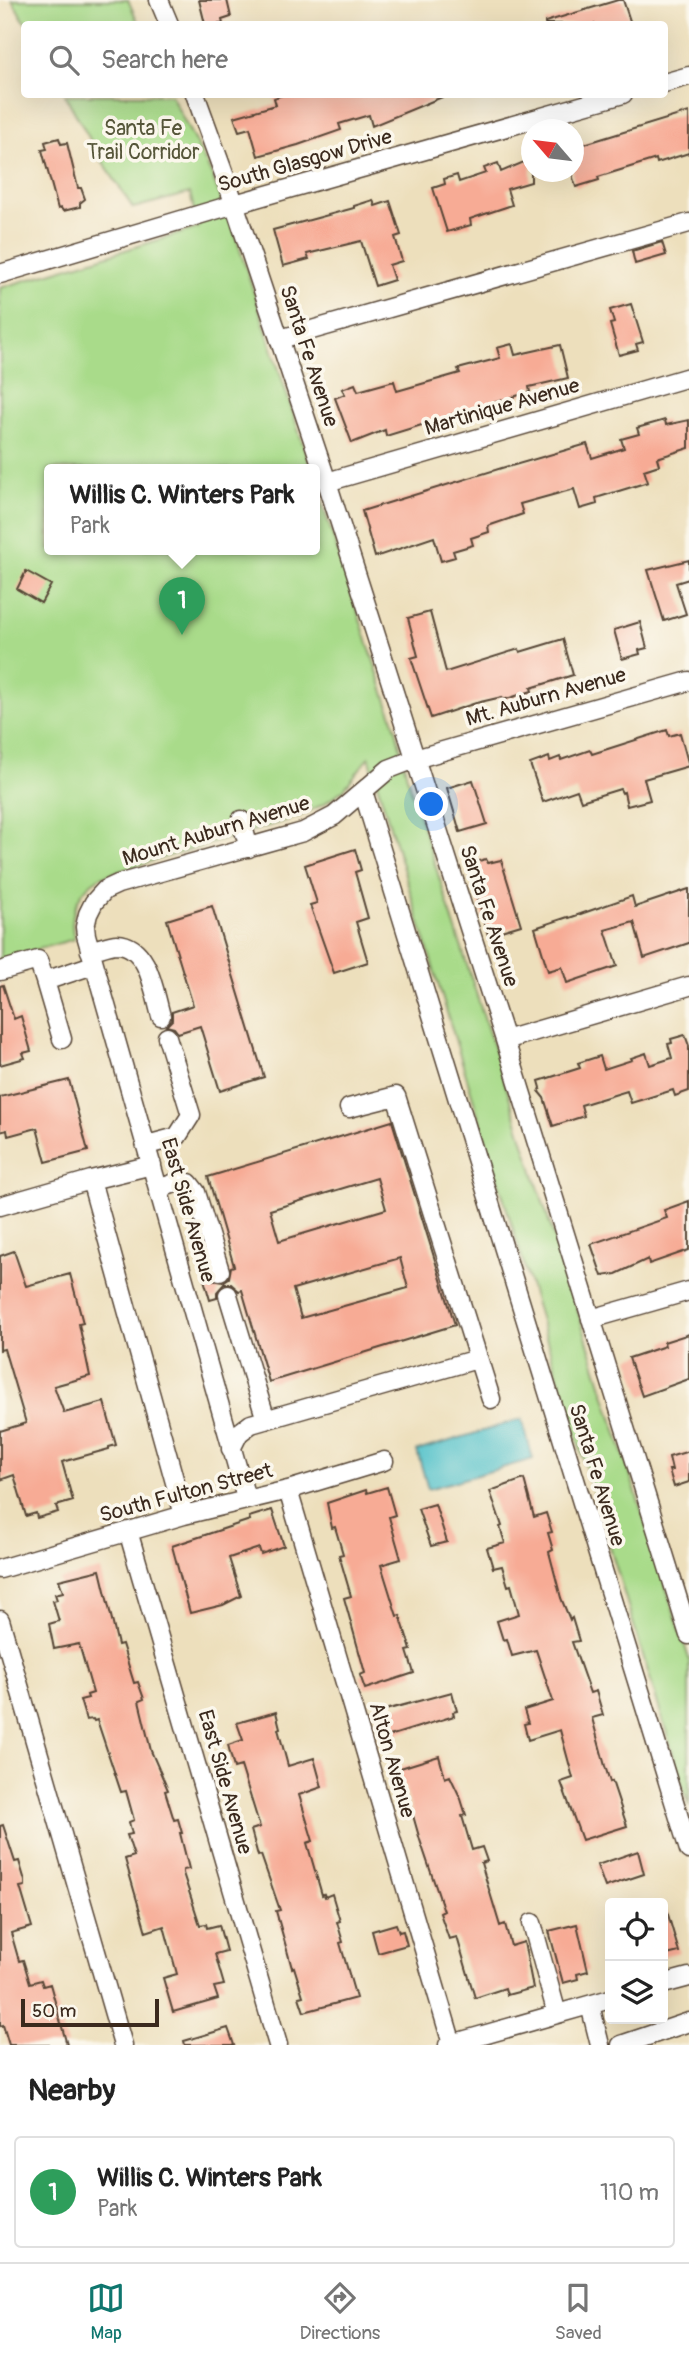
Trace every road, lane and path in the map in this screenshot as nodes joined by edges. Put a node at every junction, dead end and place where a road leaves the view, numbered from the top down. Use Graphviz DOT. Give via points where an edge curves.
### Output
graph roads {
  1 [pos="159,0"];
  2 [pos="168,21"];
  3 [pos="689,76"];
  4 [pos="668,82"];
  5 [pos="196,98"];
  6 [pos="609,98"];
  7 [pos="235,204"];
  8 [pos="689,223"];
  9 [pos="0,274"];
  10 [pos="280,340"];
  11 [pos="689,377"];
  12 [pos="327,482"];
  13 [pos="689,681"];
  14 [pos="415,759"];
  15 [pos="363,791"];
  16 [pos="242,820"];
  17 [pos="249,848"];
  18 [pos="90,951"];
  19 [pos="0,971"];
  20 [pos="45,981"];
  21 [pos="689,986"];
  22 [pos="160,1016"];
  23 [pos="167,1037"];
  24 [pos="62,1039"];
  25 [pos="505,1040"];
  26 [pos="349,1108"];
  27 [pos="147,1145"];
  28 [pos="152,1166"];
  29 [pos="91,1180"];
  30 [pos="158,1189"];
  31 [pos="0,1206"];
  32 [pos="220,1270"];
  33 [pos="689,1292"];
  34 [pos="228,1294"];
  35 [pos="591,1319"];
  36 [pos="477,1359"];
  37 [pos="491,1399"];
  38 [pos="266,1420"];
  39 [pos="231,1449"];
  40 [pos="384,1461"];
  41 [pos="288,1490"];
  42 [pos="246,1498"];
  43 [pos="184,1515"];
  44 [pos="128,1531"];
  45 [pos="0,1569"];
  46 [pos="684,1603"];
  47 [pos="0,1620"];
  48 [pos="689,1635"];
  49 [pos="689,1850"];
  50 [pos="532,1923"];
  51 [pos="689,1977"];
  52 [pos="668,1983"];
  53 [pos="605,2000"];
  54 [pos="590,2005"];
  55 [pos="556,2014"];
  56 [pos="689,2022"];
  57 [pos="450,2044"];
  58 [pos="123,2045"];
  59 [pos="278,2045"];
  60 [pos="600,2045"];
  61 [pos="621,2045"];
  1 -- 2 [label="street"];
  3 -- 4 [label="street"];
  5 -- 7 [label="street, Santa Fe Avenue"];
  6 -- 7 [label="street, South Glasgow Drive"];
  7 -- 9 [label="street, South Glasgow Drive"];
  7 -- 10 [label="street, Santa Fe Avenue"];
  8 -- 10 [label="street"];
  10 -- 12 [label="street, Santa Fe Avenue"];
  11 -- 12 [label="street, Martinique Avenue"];
  12 -- 14 [label="street, Santa Fe Avenue"];
  13 -- 14 [label="street, Mt. Auburn Avenue"];
  14 -- 15 [label="street, Mount Auburn Avenue" via="389,769"];
  14 -- 25 [label="street, Santa Fe Avenue"];
  15 -- 17 [label="street, Mount Auburn Avenue" via="316,826"];
  15 -- 49 [label="street, Santa Fe Avenue"];
  16 -- 17 [label="street"];
  17 -- 18 [label="street, Mount Auburn Avenue" via="105,890 94,902 85,926"];
  18 -- 20 [label="street"];
  18 -- 22 [label="street" via="117,944 137,952 144,960"];
  18 -- 27 [label="street, East Side Avenue"];
  19 -- 20 [label="street" via="38,960"];
  20 -- 24 [label="street"];
  21 -- 25 [label="street"];
  23 -- 27 [label="street" via="191,1115 177,1137"];
  25 -- 35 [label="street, Santa Fe Avenue"];
  26 -- 36 [label="street" via="396,1096"];
  27 -- 28 [label="street, East Side Avenue"];
  28 -- 29 [label="street"];
  28 -- 30 [label="street, East Side Avenue"];
  29 -- 31 [label="street"];
  29 -- 43 [label="street"];
  30 -- 32 [label="street" via="190,1183"];
  30 -- 39 [label="street, East Side Avenue"];
  33 -- 35 [label="street"];
  34 -- 38 [label="street"];
  35 -- 46 [label="street, Santa Fe Avenue"];
  36 -- 37 [label="street"];
  36 -- 38 [label="street"];
  38 -- 39 [label="street" via="239,1433"];
  39 -- 42 [label="street, East Side Avenue"];
  40 -- 41 [label="street, South Fulton Street"];
  41 -- 42 [label="street, South Fulton Street"];
  41 -- 57 [label="street, Alton Avenue"];
  42 -- 43 [label="street, South Fulton Street"];
  43 -- 44 [label="street, South Fulton Street"];
  44 -- 45 [label="street, South Fulton Street"];
  44 -- 59 [label="street, East Side Avenue"];
  46 -- 48 [label="street, Santa Fe Avenue"];
  47 -- 58 [label="street"];
  50 -- 55 [label="street"];
  51 -- 52 [label="street"];
  53 -- 54 [label="street"];
  54 -- 55 [label="street"];
  54 -- 60 [label="street"];
  55 -- 57 [label="street"];
  56 -- 61 [label="street"];
}
